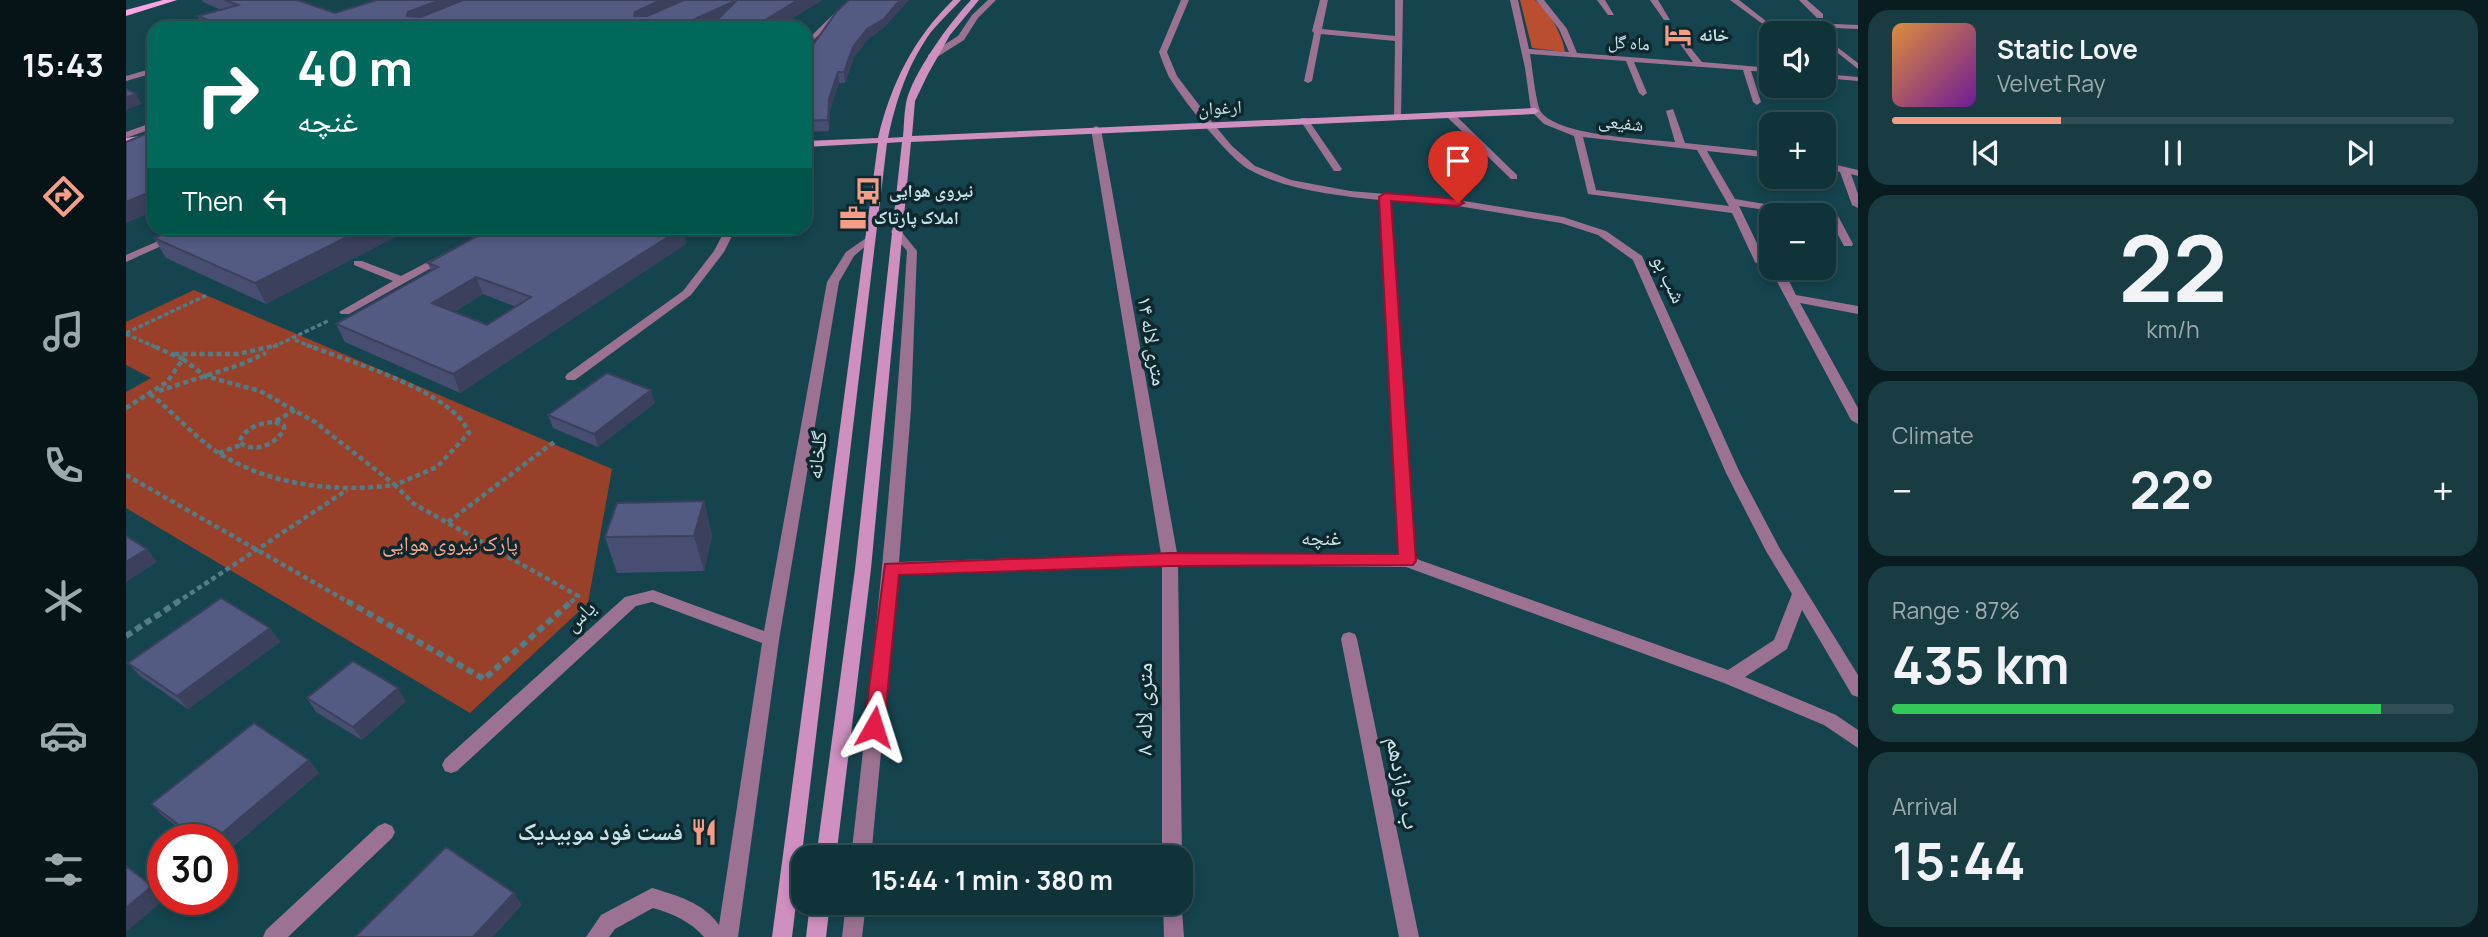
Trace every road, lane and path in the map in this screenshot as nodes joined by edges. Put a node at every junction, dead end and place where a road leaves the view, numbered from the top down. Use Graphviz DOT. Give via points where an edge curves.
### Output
graph roads {
  1 [pos="147,0"];
  2 [pos="173,0"];
  3 [pos="852,0"];
  4 [pos="957,0"];
  5 [pos="975,0"];
  6 [pos="992,0"];
  7 [pos="1185,0"];
  8 [pos="1324,0"];
  9 [pos="1399,0"];
  10 [pos="1514,0"];
  11 [pos="1540,0"];
  12 [pos="1601,0"];
  13 [pos="1654,0"];
  14 [pos="1734,0"];
  15 [pos="1803,0"];
  16 [pos="126,6"];
  17 [pos="126,13"];
  18 [pos="1611,13"];
  19 [pos="1820,16"];
  20 [pos="1667,18"];
  21 [pos="1858,27"];
  22 [pos="1674,30"];
  23 [pos="1316,32"];
  24 [pos="812,39"];
  25 [pos="1398,39"];
  26 [pos="1836,48"];
  27 [pos="1525,51"];
  28 [pos="1574,55"];
  29 [pos="931,57"];
  30 [pos="1629,59"];
  31 [pos="1700,65"];
  32 [pos="1858,67"];
  33 [pos="1746,68"];
  34 [pos="1759,69"];
  35 [pos="147,72"];
  36 [pos="1836,77"];
  37 [pos="126,79"];
  38 [pos="1855,79"];
  39 [pos="1308,81"];
  40 [pos="1858,88"];
  41 [pos="1643,93"];
  42 [pos="1757,102"];
  43 [pos="1535,111"];
  44 [pos="1670,111"];
  45 [pos="1449,114"];
  46 [pos="1398,116"];
  47 [pos="1304,120"];
  48 [pos="1209,124"];
  49 [pos="147,128"];
  50 [pos="1096,129"];
  51 [pos="1578,134"];
  52 [pos="126,135"];
  53 [pos="147,138"];
  54 [pos="906,139"];
  55 [pos="883,140"];
  56 [pos="126,141"];
  57 [pos="812,142"];
  58 [pos="1681,145"];
  59 [pos="1700,147"];
  60 [pos="1759,154"];
  61 [pos="1836,166"];
  62 [pos="1338,169"];
  63 [pos="1844,169"];
  64 [pos="1858,173"];
  65 [pos="1514,177"];
  66 [pos="1385,197"];
  67 [pos="1857,205"];
  68 [pos="1734,206"];
  69 [pos="1759,209"];
  70 [pos="1836,222"];
  71 [pos="896,232"];
  72 [pos="180,235"];
  73 [pos="728,235"];
  74 [pos="869,239"];
  75 [pos="1848,244"];
  76 [pos="461,247"];
  77 [pos="126,259"];
  78 [pos="358,263"];
  79 [pos="401,280"];
  80 [pos="207,295"];
  81 [pos="1792,298"];
  82 [pos="1858,310"];
  83 [pos="345,312"];
  84 [pos="126,334"];
  85 [pos="295,340"];
  86 [pos="279,347"];
  87 [pos="174,354"];
  88 [pos="183,359"];
  89 [pos="205,376"];
  90 [pos="571,377"];
  91 [pos="150,394"];
  92 [pos="126,408"];
  93 [pos="295,410"];
  94 [pos="1858,420"];
  95 [pos="275,422"];
  96 [pos="554,442"];
  97 [pos="241,445"];
  98 [pos="219,453"];
  99 [pos="126,475"];
  100 [pos="395,485"];
  101 [pos="348,489"];
  102 [pos="448,522"];
  103 [pos="256,550"];
  104 [pos="1170,559"];
  105 [pos="1407,561"];
  106 [pos="891,568"];
  107 [pos="1800,593"];
  108 [pos="126,636"];
  109 [pos="1349,639"];
  110 [pos="771,640"];
  111 [pos="1730,678"];
  112 [pos="1858,690"];
  113 [pos="1858,740"];
  114 [pos="451,765"];
  115 [pos="385,832"];
  116 [pos="828,845"];
  117 [pos="862,845"];
  118 [pos="1172,845"];
  119 [pos="819,915"];
  120 [pos="855,915"];
  121 [pos="1173,915"];
  122 [pos="602,929"];
  123 [pos="273,937"];
  124 [pos="715,937"];
  125 [pos="728,937"];
  126 [pos="782,937"];
  127 [pos="816,937"];
  128 [pos="852,937"];
  129 [pos="1174,937"];
  130 [pos="1409,937"];
  1 -- 16 [label="main road"];
  2 -- 17 [label="main road"];
  3 -- 24 [label="street"];
  4 -- 55 [label="main road, گلخانه" via="911,55 890,101"];
  5 -- 29 [label="main road"];
  6 -- 29 [label="street" via="961,38"];
  7 -- 48 [label="street, شب بو" via="1163,52 1173,76"];
  8 -- 23 [label="street"];
  9 -- 25 [label="street"];
  10 -- 27 [label="street"];
  11 -- 28 [label="street" via="1563,29"];
  12 -- 18 [label="street"];
  13 -- 20 [label="street"];
  14 -- 21 [label="street" via="1764,23"];
  15 -- 19 [label="street"];
  22 -- 31 [label="street"];
  23 -- 25 [label="street"];
  23 -- 39 [label="street"];
  25 -- 46 [label="street"];
  26 -- 32 [label="street"];
  27 -- 28 [label="street, ماه گل"];
  27 -- 43 [label="street"];
  28 -- 30 [label="street, ماه گل"];
  29 -- 54 [label="main road" via="911,101"];
  30 -- 31 [label="street, ماه گل"];
  30 -- 41 [label="street"];
  31 -- 33 [label="street, ماه گل"];
  33 -- 34 [label="street, ماه گل"];
  33 -- 42 [label="street"];
  35 -- 37 [label="street"];
  36 -- 38 [label="street"];
  38 -- 40 [label="street"];
  43 -- 45 [label="main road, ارغوان"];
  43 -- 51 [label="street, شفیعی" via="1547,122"];
  44 -- 58 [label="street"];
  45 -- 46 [label="main road, ارغوان"];
  45 -- 65 [label="street"];
  46 -- 47 [label="main road, ارغوان"];
  47 -- 48 [label="main road, ارغوان"];
  47 -- 62 [label="street"];
  48 -- 50 [label="main road, ارغوان"];
  48 -- 66 [label="street, شب بو" via="1252,168 1289,182"];
  49 -- 52 [label="street"];
  50 -- 54 [label="main road, ارغوان"];
  50 -- 104 [label="street, ۱۴ متری لاله"];
  51 -- 58 [label="street, شفیعی"];
  51 -- 68 [label="street" via="1592,192"];
  53 -- 56 [label="main road"];
  54 -- 55 [label="main road"];
  54 -- 71 [label="main road"];
  55 -- 57 [label="main road"];
  55 -- 74 [label="main road, گلخانه"];
  58 -- 59 [label="street, شفیعی"];
  59 -- 60 [label="street, شفیعی"];
  59 -- 68 [label="street"];
  61 -- 63 [label="street"];
  63 -- 64 [label="street"];
  63 -- 67 [label="street"];
  66 -- 105 [label="street"];
  66 -- 107 [label="street, شب بو" via="1563,220 1602,233 1638,258 1733,473"];
  68 -- 69 [label="street"];
  68 -- 81 [label="street" via="1760,262 1779,274"];
  70 -- 75 [label="street"];
  71 -- 106 [label="street" via="912,251"];
  71 -- 116 [label="main road" via="863,569"];
  72 -- 77 [label="street"];
  73 -- 90 [label="street" via="687,293"];
  74 -- 110 [label="street" via="850,254 833,282"];
  74 -- 126 [label="main road, گلخانه"];
  76 -- 79 [label="street"];
  78 -- 79 [label="street"];
  79 -- 83 [label="street"];
  80 -- 84 [label="path"];
  81 -- 82 [label="street"];
  81 -- 94 [label="street"];
  83 -- 85 [label="path"];
  84 -- 87 [label="path"];
  85 -- 86 [label="path"];
  85 -- 100 [label="path" via="435,396 464,420 469,433 452,456 428,474"];
  86 -- 87 [label="path" via="229,356"];
  86 -- 89 [label="path"];
  87 -- 88 [label="path"];
  88 -- 89 [label="path"];
  88 -- 91 [label="path" via="178,373"];
  89 -- 91 [label="path"];
  89 -- 93 [label="path" via="260,391"];
  91 -- 92 [label="path"];
  91 -- 98 [label="path"];
  93 -- 95 [label="path"];
  93 -- 100 [label="path"];
  95 -- 97 [label="path" via="246,430 239,438"];
  95 -- 97 [label="path" via="284,426 278,439 258,447"];
  96 -- 102 [label="path"];
  97 -- 98 [label="path"];
  98 -- 101 [label="path" via="249,469"];
  99 -- 103 [label="path"];
  100 -- 101 [label="path"];
  100 -- 102 [label="path" via="414,504"];
  101 -- 103 [label="path"];
  102 -- 103 [label="path" via="578,596 484,679"];
  103 -- 108 [label="path"];
  104 -- 105 [label="street, غنچه"];
  104 -- 106 [label="street, غنچه"];
  104 -- 118 [label="street, ۸ متری لاله"];
  105 -- 111 [label="street, غنچه"];
  106 -- 117 [label="street"];
  107 -- 111 [label="street" via="1781,644"];
  107 -- 112 [label="street, شب بو"];
  109 -- 130 [label="street, ب دوازدهم"];
  110 -- 114 [label="street, یاس" via="653,597 631,601"];
  110 -- 125 [label="street"];
  111 -- 113 [label="street, غنچه" via="1829,720"];
  115 -- 123 [label="street"];
  119 -- 127 [label="main road"];
  120 -- 128 [label="street"];
  121 -- 129 [label="street"];
  122 -- 124 [label="street" via="652,898 686,909 712,929"];
}
